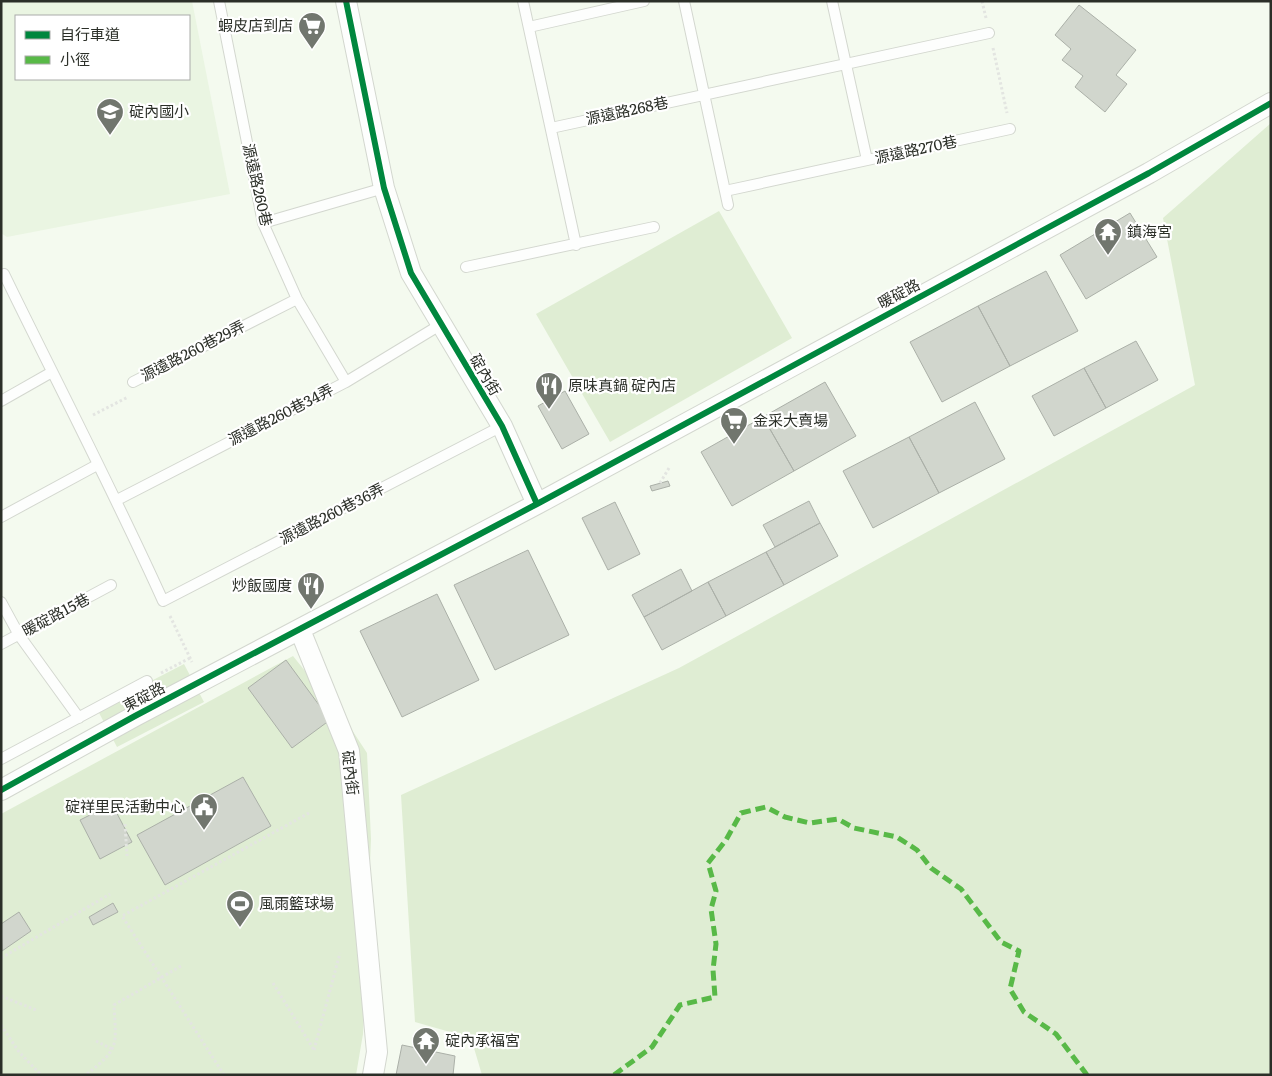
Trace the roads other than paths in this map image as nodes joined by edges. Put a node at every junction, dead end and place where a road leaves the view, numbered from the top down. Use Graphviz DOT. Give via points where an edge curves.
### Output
graph roads {
  1 [pos="218,1"];
  2 [pos="346,1"];
  3 [pos="523,1"];
  4 [pos="644,1"];
  5 [pos="684,1"];
  6 [pos="832,1"];
  7 [pos="529,27"];
  8 [pos="989,33"];
  9 [pos="846,64"];
  10 [pos="704,94"];
  11 [pos="1271,103"];
  12 [pos="551,128"];
  13 [pos="1010,130"];
  14 [pos="867,160"];
  15 [pos="384,188"];
  16 [pos="725,191"];
  17 [pos="728,205"];
  18 [pos="263,223"];
  19 [pos="654,227"];
  20 [pos="576,245"];
  21 [pos="466,267"];
  22 [pos="3,275"];
  23 [pos="297,299"];
  24 [pos="440,325"];
  25 [pos="52,372"];
  26 [pos="133,382"];
  27 [pos="346,382"];
  28 [pos="1,401"];
  29 [pos="502,426"];
  30 [pos="97,465"];
  31 [pos="117,500"];
  32 [pos="537,504"];
  33 [pos="1,518"];
  34 [pos="111,585"];
  35 [pos="1,602"];
  36 [pos="300,630"];
  37 [pos="19,635"];
  38 [pos="1,644"];
  39 [pos="147,681"];
  40 [pos="79,718"];
  41 [pos="1,759"];
  42 [pos="1,790"];
  43 [pos="372,1075"];
  1 -- 18 [label="lane, 源遠路260巷"];
  2 -- 15 [label="street, 碇內街"];
  3 -- 7 [label="lane"];
  4 -- 7 [label="lane"];
  5 -- 10 [label="lane"];
  6 -- 9 [label="lane"];
  7 -- 12 [label="lane"];
  8 -- 9 [label="lane"];
  9 -- 10 [label="lane"];
  9 -- 14 [label="lane"];
  10 -- 12 [label="lane, 源遠路268巷"];
  10 -- 16 [label="lane"];
  11 -- 32 [label="street, 暖碇路" via="1149,173"];
  12 -- 20 [label="lane"];
  13 -- 14 [label="lane, 源遠路270巷"];
  14 -- 16 [label="lane, 源遠路270巷"];
  15 -- 18 [label="lane"];
  15 -- 24 [label="street, 碇內街" via="411,273"];
  16 -- 17 [label="lane"];
  18 -- 23 [label="lane, 源遠路260巷"];
  19 -- 20 [label="lane"];
  20 -- 21 [label="lane"];
  22 -- 25 [label="lane"];
  23 -- 26 [label="lane, 源遠路260巷29弄"];
  23 -- 27 [label="lane, 源遠路260巷"];
  24 -- 27 [label="lane, 源遠路260巷34弄"];
  24 -- 29 [label="street, 碇內街"];
  25 -- 28 [label="lane"];
  25 -- 30 [label="lane"];
  27 -- 31 [label="lane, 源遠路260巷34弄"];
  29 -- 31 [label="lane, 源遠路260巷36弄" via="163,601"];
  29 -- 32 [label="street, 碇內街"];
  30 -- 31 [label="lane"];
  30 -- 33 [label="lane"];
  32 -- 36 [label="street"];
  34 -- 37 [label="lane, 暖碇路15巷"];
  35 -- 37 [label="lane"];
  36 -- 42 [label="street, 東碇路"];
  36 -- 43 [label="street, 碇內街" via="349,751 377,1052"];
  37 -- 38 [label="lane, 暖碇路15巷"];
  37 -- 40 [label="lane"];
  39 -- 40 [label="lane"];
  40 -- 41 [label="lane"];
}
